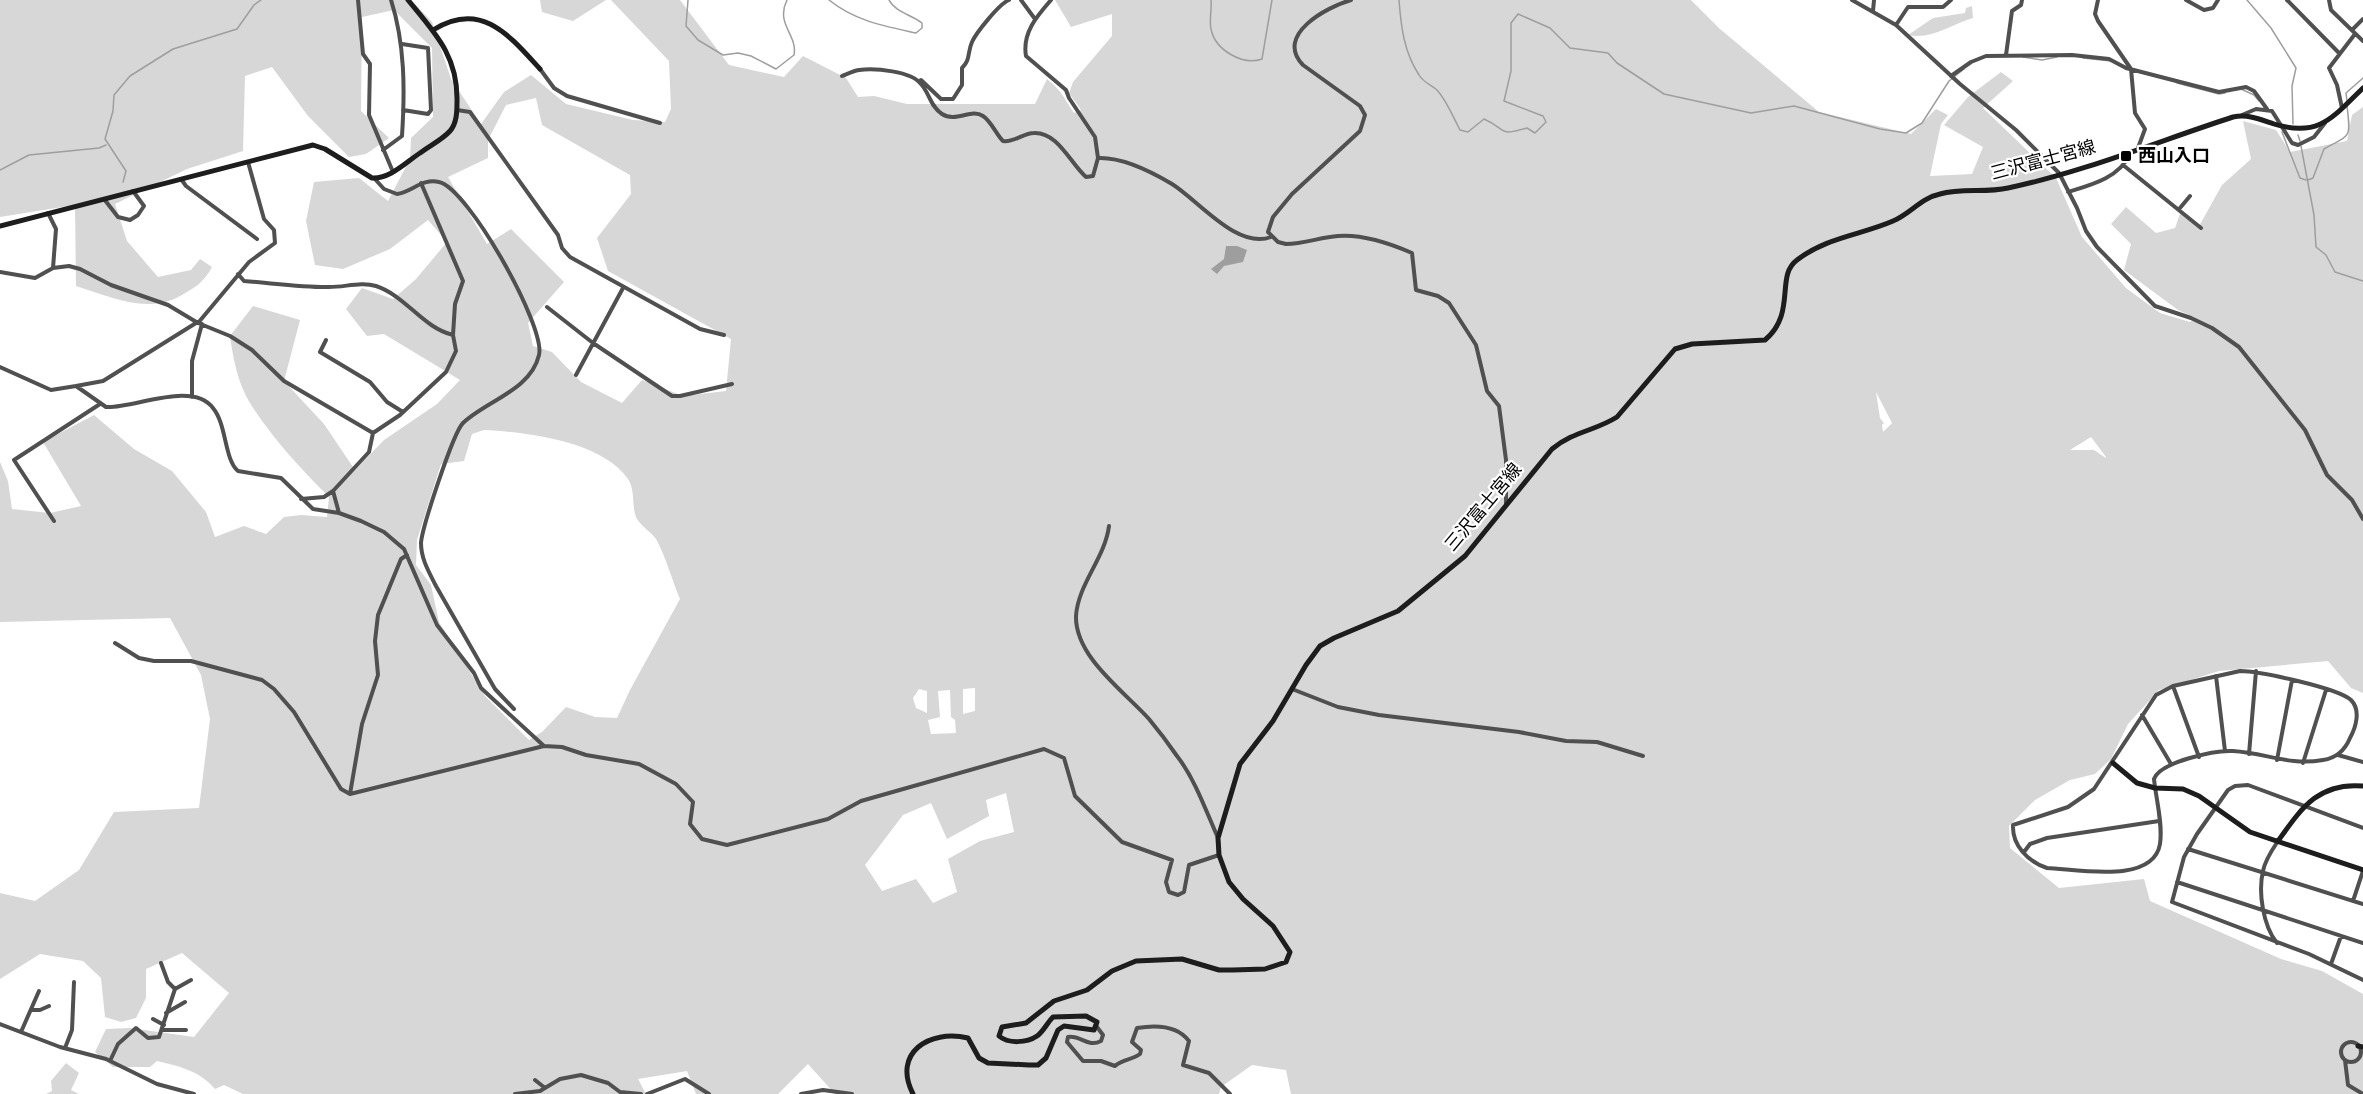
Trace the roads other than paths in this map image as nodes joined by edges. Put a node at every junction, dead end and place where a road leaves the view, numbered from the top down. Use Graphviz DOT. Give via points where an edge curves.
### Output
graph roads {
  1 [pos="357,0"];
  2 [pos="391,0"];
  3 [pos="408,0"];
  4 [pos="1009,0"];
  5 [pos="1021,0"];
  6 [pos="1051,0"];
  7 [pos="1351,0"];
  8 [pos="1852,0"];
  9 [pos="1874,0"];
  10 [pos="1951,0"];
  11 [pos="2022,0"];
  12 [pos="2098,0"];
  13 [pos="2186,0"];
  14 [pos="2218,0"];
  15 [pos="2287,0"];
  16 [pos="2329,0"];
  17 [pos="1874,12"];
  18 [pos="1035,19"];
  19 [pos="2363,19"];
  20 [pos="1896,25"];
  21 [pos="434,30"];
  22 [pos="2353,32"];
  23 [pos="2363,41"];
  24 [pos="402,44"];
  25 [pos="2339,53"];
  26 [pos="2006,55"];
  27 [pos="540,69"];
  28 [pos="2131,69"];
  29 [pos="842,76"];
  30 [pos="914,78"];
  31 [pos="1953,78"];
  32 [pos="2363,88"];
  33 [pos="2345,105"];
  34 [pos="2267,109"];
  35 [pos="403,110"];
  36 [pos="457,110"];
  37 [pos="2241,115"];
  38 [pos="660,123"];
  39 [pos="2325,123"];
  40 [pos="2283,127"];
  41 [pos="2135,149"];
  42 [pos="383,150"];
  43 [pos="1098,158"];
  44 [pos="248,162"];
  45 [pos="2123,165"];
  46 [pos="393,172"];
  47 [pos="2059,173"];
  48 [pos="180,178"];
  49 [pos="374,178"];
  50 [pos="421,183"];
  51 [pos="132,191"];
  52 [pos="2068,192"];
  53 [pos="2190,196"];
  54 [pos="104,199"];
  55 [pos="2180,208"];
  56 [pos="48,213"];
  57 [pos="0,226"];
  58 [pos="2201,228"];
  59 [pos="1271,237"];
  60 [pos="257,238"];
  61 [pos="53,268"];
  62 [pos="0,272"];
  63 [pos="238,274"];
  64 [pos="623,288"];
  65 [pos="547,307"];
  66 [pos="199,323"];
  67 [pos="724,334"];
  68 [pos="453,335"];
  69 [pos="326,340"];
  70 [pos="593,344"];
  71 [pos="0,367"];
  72 [pos="576,375"];
  73 [pos="732,384"];
  74 [pos="75,386"];
  75 [pos="192,397"];
  76 [pos="100,404"];
  77 [pos="403,412"];
  78 [pos="373,433"];
  79 [pos="333,491"];
  80 [pos="301,499"];
  81 [pos="1506,505"];
  82 [pos="339,513"];
  83 [pos="2363,519"];
  84 [pos="54,521"];
  85 [pos="1109,526"];
  86 [pos="407,555"];
  87 [pos="115,643"];
  88 [pos="2256,671"];
  89 [pos="2216,676"];
  90 [pos="2292,680"];
  91 [pos="2173,686"];
  92 [pos="1292,689"];
  93 [pos="2326,690"];
  94 [pos="514,709"];
  95 [pos="2142,715"];
  96 [pos="544,746"];
  97 [pos="2225,752"];
  98 [pos="2250,754"];
  99 [pos="1643,756"];
  100 [pos="2338,756"];
  101 [pos="2199,757"];
  102 [pos="2277,760"];
  103 [pos="2363,762"];
  104 [pos="2113,763"];
  105 [pos="2303,763"];
  106 [pos="2171,764"];
  107 [pos="2363,786"];
  108 [pos="2155,788"];
  109 [pos="350,794"];
  110 [pos="2304,805"];
  111 [pos="2216,808"];
  112 [pos="2159,821"];
  113 [pos="2363,828"];
  114 [pos="1218,838"];
  115 [pos="2278,841"];
  116 [pos="2188,849"];
  117 [pos="2024,852"];
  118 [pos="1219,855"];
  119 [pos="2262,870"];
  120 [pos="2363,870"];
  121 [pos="2176,882"];
  122 [pos="2353,901"];
  123 [pos="2363,904"];
  124 [pos="2265,910"];
  125 [pos="2341,936"];
  126 [pos="2363,943"];
  127 [pos="2277,944"];
  128 [pos="161,963"];
  129 [pos="2331,964"];
  130 [pos="191,980"];
  131 [pos="2363,980"];
  132 [pos="74,982"];
  133 [pos="175,989"];
  134 [pos="39,992"];
  135 [pos="185,1002"];
  136 [pos="49,1006"];
  137 [pos="31,1010"];
  138 [pos="166,1013"];
  139 [pos="153,1019"];
  140 [pos="0,1023"];
  141 [pos="164,1024"];
  142 [pos="1097,1027"];
  143 [pos="163,1030"];
  144 [pos="186,1030"];
  145 [pos="21,1032"];
  146 [pos="2361,1046"];
  147 [pos="65,1048"];
  148 [pos="2345,1060"];
  149 [pos="110,1061"];
  150 [pos="535,1080"];
  151 [pos="545,1088"];
  152 [pos="194,1094"];
  153 [pos="514,1094"];
  154 [pos="641,1094"];
  155 [pos="647,1094"];
  156 [pos="709,1094"];
  157 [pos="801,1094"];
  158 [pos="852,1094"];
  159 [pos="914,1094"];
  160 [pos="1230,1094"];
  161 [pos="2363,1094"];
  1 -- 42 [label="street" via="363,54 370,64 369,115"];
  2 -- 24 [label="street"];
  3 -- 21 [label="main road"];
  4 -- 30 [label="street" via="994,11 973,40 969,60 961,71 962,84 953,99 941,99"];
  5 -- 18 [label="street"];
  6 -- 18 [label="street"];
  7 -- 59 [label="street" via="1312,18 1296,39 1294,49 1303,65 1360,106 1365,116 1363,125 1351,142 1279,208 1268,232"];
  8 -- 17 [label="street"];
  9 -- 17 [label="street"];
  10 -- 20 [label="street" via="1942,7 1908,8"];
  11 -- 26 [label="street" via="2013,11"];
  12 -- 28 [label="street" via="2098,21"];
  13 -- 14 [label="street" via="2204,10 2213,8"];
  15 -- 25 [label="street"];
  16 -- 22 [label="street" via="2331,10"];
  17 -- 20 [label="street"];
  18 -- 43 [label="street" via="1024,45 1026,56 1066,90 1095,137"];
  19 -- 22 [label="street"];
  20 -- 31 [label="street"];
  21 -- 27 [label="main road" via="458,17 489,22 513,38"];
  21 -- 36 [label="main road" via="457,77"];
  22 -- 23 [label="street"];
  22 -- 25 [label="street"];
  24 -- 35 [label="street"];
  24 -- 35 [label="street" via="429,48 431,110 428,114"];
  25 -- 33 [label="street" via="2329,72"];
  26 -- 28 [label="street" via="2109,59"];
  26 -- 31 [label="street" via="1978,59"];
  27 -- 38 [label="street" via="554,88 567,96"];
  28 -- 34 [label="street" via="2219,92 2246,87 2254,91"];
  28 -- 41 [label="street" via="2134,113 2145,129"];
  29 -- 30 [label="street" via="870,69"];
  30 -- 43 [label="street" via="934,108 954,118 979,114 1003,141 1033,132 1050,137 1086,177 1093,176"];
  31 -- 47 [label="street" via="2016,130"];
  32 -- 33 [label="main road"];
  33 -- 39 [label="main road"];
  34 -- 37 [label="street"];
  34 -- 40 [label="street" via="2276,114"];
  35 -- 42 [label="street" via="402,136"];
  36 -- 46 [label="main road" via="449,132"];
  36 -- 64 [label="street" via="470,112 570,257"];
  37 -- 40 [label="main road"];
  37 -- 41 [label="main road, 三沢富士宮線"];
  39 -- 40 [label="main road" via="2302,130"];
  39 -- 40 [label="street" via="2319,133 2298,145 2292,143"];
  41 -- 45 [label="street"];
  41 -- 47 [label="main road, 三沢富士宮線"];
  42 -- 46 [label="street"];
  43 -- 59 [label="street" via="1128,164 1163,179 1218,222 1240,234 1264,240"];
  44 -- 48 [label="main road"];
  44 -- 49 [label="main road" via="319,146"];
  44 -- 63 [label="street" via="264,219 276,237 272,246"];
  45 -- 52 [label="street" via="2091,186"];
  45 -- 55 [label="street"];
  46 -- 49 [label="main road"];
  47 -- 52 [label="street"];
  47 -- 81 [label="main road, 三沢富士宮線" via="2007,188 1940,193 1894,221 1843,236 1797,260 1790,266 1783,318 1773,334 1758,342 1675,349 1617,417 1569,436 1552,449"];
  48 -- 51 [label="main road"];
  48 -- 60 [label="street"];
  49 -- 50 [label="street" via="384,189 397,194"];
  50 -- 68 [label="street" via="463,281 455,304"];
  50 -- 94 [label="street" via="440,182 454,190 488,235 540,345 535,364 520,384 472,415 454,435 421,541 426,568 495,689"];
  51 -- 54 [label="main road"];
  51 -- 54 [label="street" via="144,206 130,220 118,217"];
  52 -- 83 [label="street" via="2085,231 2097,247 2155,306 2212,328 2239,347 2306,430 2327,475 2352,500"];
  53 -- 55 [label="street"];
  54 -- 56 [label="main road"];
  55 -- 58 [label="street"];
  56 -- 57 [label="main road"];
  56 -- 61 [label="street" via="56,229"];
  59 -- 81 [label="street" via="1286,244 1355,237 1390,244 1412,254 1416,290 1438,296 1457,312 1480,356 1486,391 1499,406 1506,460"];
  61 -- 62 [label="street" via="34,278"];
  61 -- 66 [label="street" via="80,269 111,285 168,305"];
  63 -- 66 [label="street"];
  63 -- 68 [label="street" via="244,281 270,284 377,286 434,327"];
  64 -- 67 [label="street" via="700,329"];
  64 -- 70 [label="street"];
  65 -- 70 [label="street"];
  66 -- 74 [label="street" via="103,381"];
  66 -- 75 [label="street" via="192,361"];
  66 -- 78 [label="street" via="230,336 252,350 284,381"];
  68 -- 77 [label="street" via="456,351 446,372"];
  69 -- 77 [label="street" via="320,352 370,382 387,402"];
  70 -- 72 [label="street"];
  70 -- 73 [label="street" via="672,396"];
  71 -- 74 [label="street" via="51,390"];
  74 -- 76 [label="street"];
  75 -- 76 [label="street" via="140,400 110,407"];
  75 -- 80 [label="street" via="210,404 223,422 234,468 245,474 281,478"];
  76 -- 84 [label="street" via="14,460"];
  77 -- 78 [label="street"];
  78 -- 79 [label="street" via="369,452"];
  79 -- 80 [label="street" via="319,498"];
  79 -- 82 [label="street"];
  80 -- 82 [label="street" via="314,510"];
  81 -- 92 [label="main road, 三沢富士宮線" via="1465,556 1398,611 1320,646"];
  82 -- 86 [label="street" via="384,532"];
  85 -- 114 [label="street" via="1098,562 1078,604 1079,631 1096,664 1179,757"];
  86 -- 96 [label="street" via="437,625 481,688"];
  86 -- 109 [label="street" via="401,559 378,615 378,675 362,724"];
  87 -- 109 [label="street" via="139,658 191,661 262,680 294,712 341,789"];
  88 -- 89 [label="street"];
  88 -- 90 [label="street"];
  88 -- 98 [label="street"];
  89 -- 91 [label="street"];
  89 -- 97 [label="street"];
  90 -- 93 [label="street"];
  90 -- 102 [label="street"];
  91 -- 95 [label="street" via="2156,695"];
  91 -- 101 [label="street"];
  92 -- 99 [label="street" via="1378,715 1597,742"];
  92 -- 114 [label="main road, 三沢富士宮線" via="1240,764"];
  93 -- 100 [label="street" via="2345,696 2356,708 2352,735"];
  93 -- 105 [label="street"];
  95 -- 104 [label="street"];
  95 -- 106 [label="street"];
  96 -- 109 [label="street"];
  96 -- 118 [label="street" via="639,764 676,784 691,798 694,812 690,824 702,839 727,845 828,819 861,801 1044,749 1064,758 1075,796 1122,842 1172,860 1166,882 1169,892 1185,892 1189,865"];
  97 -- 98 [label="street"];
  97 -- 101 [label="street"];
  98 -- 102 [label="street"];
  100 -- 103 [label="street"];
  100 -- 105 [label="street"];
  101 -- 106 [label="street"];
  102 -- 105 [label="street"];
  104 -- 108 [label="main road" via="2128,778"];
  104 -- 117 [label="street" via="2082,799 2013,825 2012,837"];
  106 -- 108 [label="street" via="2156,774"];
  107 -- 110 [label="main road" via="2325,791"];
  108 -- 111 [label="main road" via="2191,792"];
  108 -- 112 [label="street"];
  110 -- 111 [label="street" via="2241,784 2228,790"];
  110 -- 113 [label="street"];
  110 -- 115 [label="main road"];
  111 -- 115 [label="main road" via="2242,828"];
  111 -- 116 [label="street"];
  112 -- 117 [label="street" via="2047,838 2030,844"];
  112 -- 117 [label="street" via="2157,854 2143,867 2128,871 2047,868"];
  114 -- 118 [label="main road, 三沢富士宮線"];
  115 -- 119 [label="street"];
  115 -- 120 [label="main road"];
  116 -- 119 [label="street"];
  116 -- 121 [label="street"];
  118 -- 142 [label="main road, 三沢富士宮線" via="1229,882 1274,926 1286,942 1289,958 1280,966 1233,970 1182,959 1136,962 1112,971 1087,990 1053,1001 1026,1023 1002,1027 999,1036 1008,1041 1031,1040 1058,1016 1086,1017 1097,1022"];
  119 -- 122 [label="street"];
  119 -- 124 [label="street"];
  120 -- 122 [label="street"];
  121 -- 124 [label="street"];
  121 -- 127 [label="street" via="2172,902"];
  122 -- 123 [label="street"];
  124 -- 125 [label="street"];
  124 -- 127 [label="street" via="2267,929"];
  125 -- 126 [label="street"];
  125 -- 129 [label="street"];
  127 -- 129 [label="street"];
  128 -- 133 [label="street"];
  129 -- 131 [label="street"];
  130 -- 133 [label="street"];
  132 -- 147 [label="street" via="72,1030"];
  133 -- 138 [label="street"];
  134 -- 137 [label="street"];
  135 -- 138 [label="street"];
  136 -- 137 [label="street"];
  137 -- 145 [label="street"];
  138 -- 141 [label="street"];
  139 -- 141 [label="street"];
  140 -- 145 [label="street"];
  141 -- 143 [label="street"];
  142 -- 159 [label="main road" via="1090,1030 1064,1026 1038,1065 988,1063 979,1058 968,1038 960,1036 926,1041 910,1056 906,1071"];
  142 -- 160 [label="street" via="1103,1035 1095,1044 1068,1036 1067,1042 1083,1061 1114,1066 1134,1058 1141,1050 1132,1042 1137,1028 1173,1029 1190,1041 1183,1065 1209,1073"];
  143 -- 144 [label="street"];
  143 -- 149 [label="street" via="159,1037 148,1038 136,1028 118,1044"];
  145 -- 147 [label="street"];
  146 -- 148 [label="street" via="2356,1060"];
  146 -- 148 [label="street" via="2354,1042 2343,1045"];
  147 -- 149 [label="street"];
  148 -- 161 [label="street" via="2348,1085"];
  149 -- 152 [label="street" via="137,1076"];
  150 -- 151 [label="street"];
  151 -- 153 [label="street"];
  151 -- 154 [label="street" via="560,1079 581,1075 608,1083 620,1092"];
  155 -- 156 [label="street" via="685,1078"];
  157 -- 158 [label="street" via="823,1090"];
}
